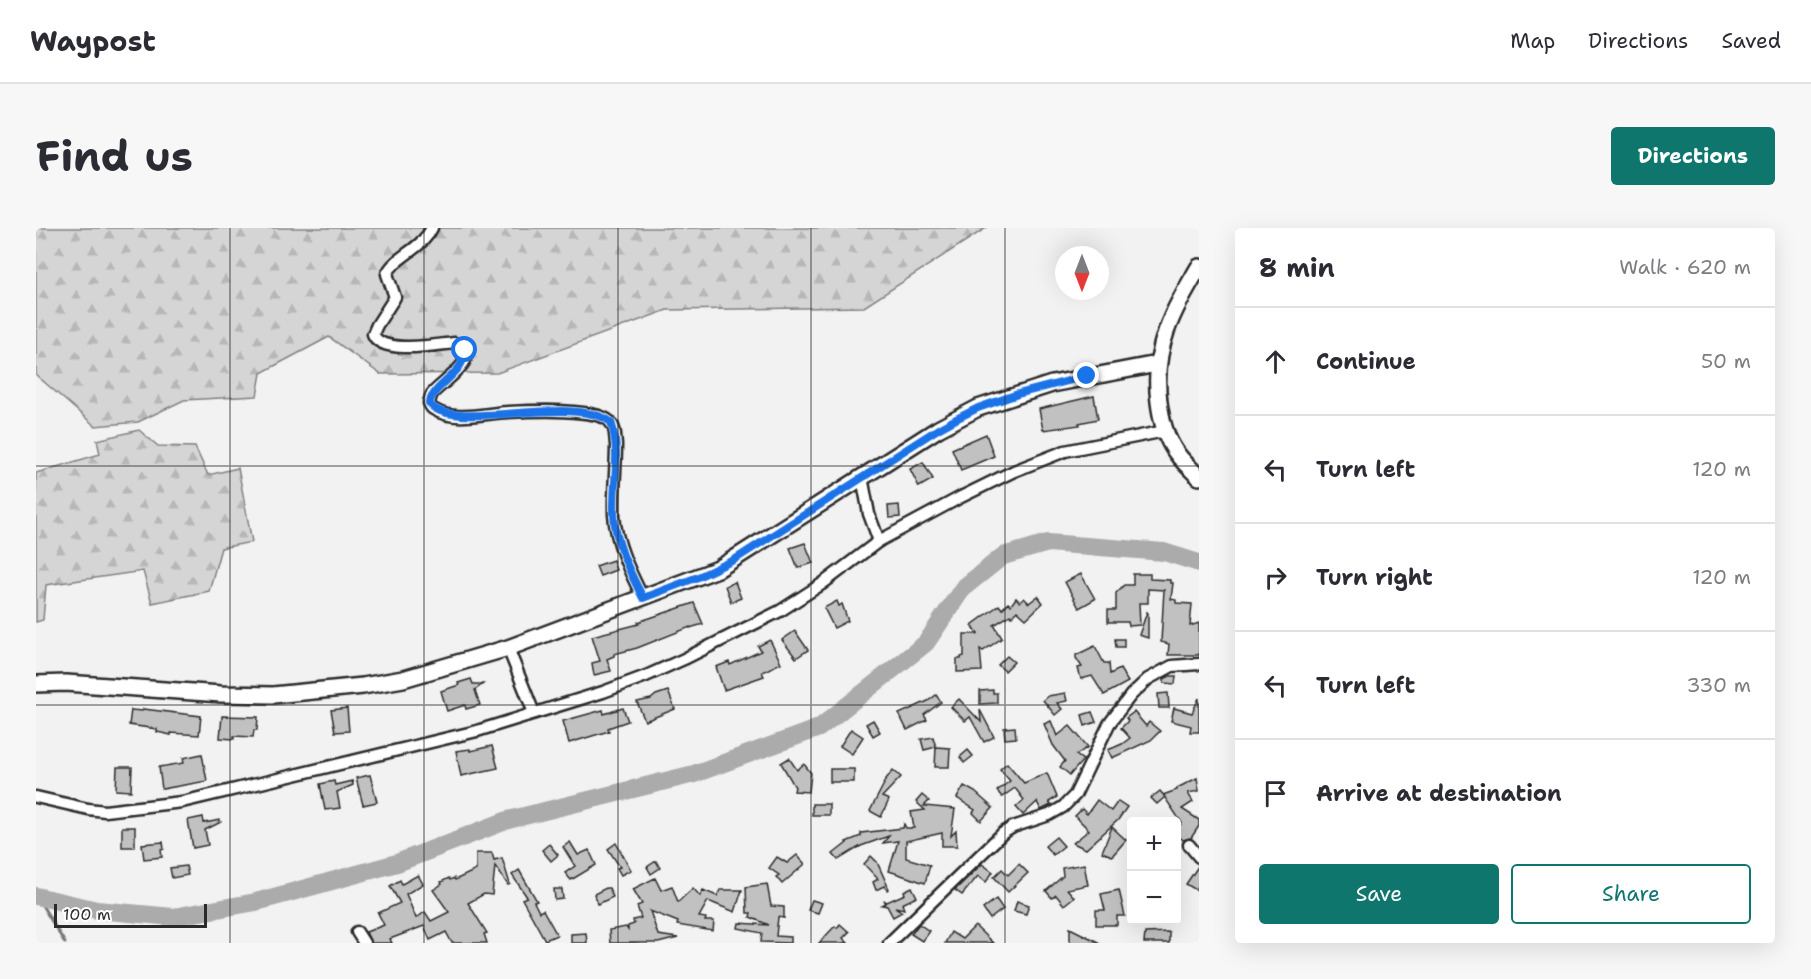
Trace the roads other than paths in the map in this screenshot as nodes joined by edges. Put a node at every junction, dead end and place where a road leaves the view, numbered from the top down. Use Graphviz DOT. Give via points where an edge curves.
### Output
graph roads {
  1 [pos="432,228"];
  2 [pos="1199,267"];
  3 [pos="1157,364"];
  4 [pos="1165,430"];
  5 [pos="862,477"];
  6 [pos="1199,477"];
  7 [pos="879,541"];
  8 [pos="643,598"];
  9 [pos="508,648"];
  10 [pos="1199,664"];
  11 [pos="36,684"];
  12 [pos="534,713"];
  13 [pos="36,797"];
  14 [pos="1189,845"];
  15 [pos="1199,857"];
  16 [pos="357,932"];
  17 [pos="364,943"];
  18 [pos="889,943"];
  1 -- 8 [label="street" via="420,245 390,266 387,274 395,297 376,325 375,339 397,346 461,345 465,359 432,394 429,403 433,410 457,415 584,412 602,415 611,422 616,445 617,533 626,564"];
  2 -- 3 [label="street" via="1172,318"];
  3 -- 4 [label="street"];
  3 -- 5 [label="street" via="1052,384 978,408"];
  4 -- 6 [label="street" via="1173,448"];
  4 -- 7 [label="street" via="1065,451 993,481"];
  5 -- 7 [label="street"];
  5 -- 8 [label="street" via="734,560"];
  7 -- 12 [label="street" via="780,611 694,654 620,686"];
  8 -- 9 [label="street"];
  9 -- 11 [label="street" via="382,683 273,695"];
  9 -- 12 [label="street"];
  10 -- 18 [label="street" via="1172,666 1148,679 1108,724 1075,795 1049,815 1003,833"];
  12 -- 13 [label="street" via="477,731 183,802 105,811"];
  14 -- 15 [label="street"];
  16 -- 17 [label="street"];
}
